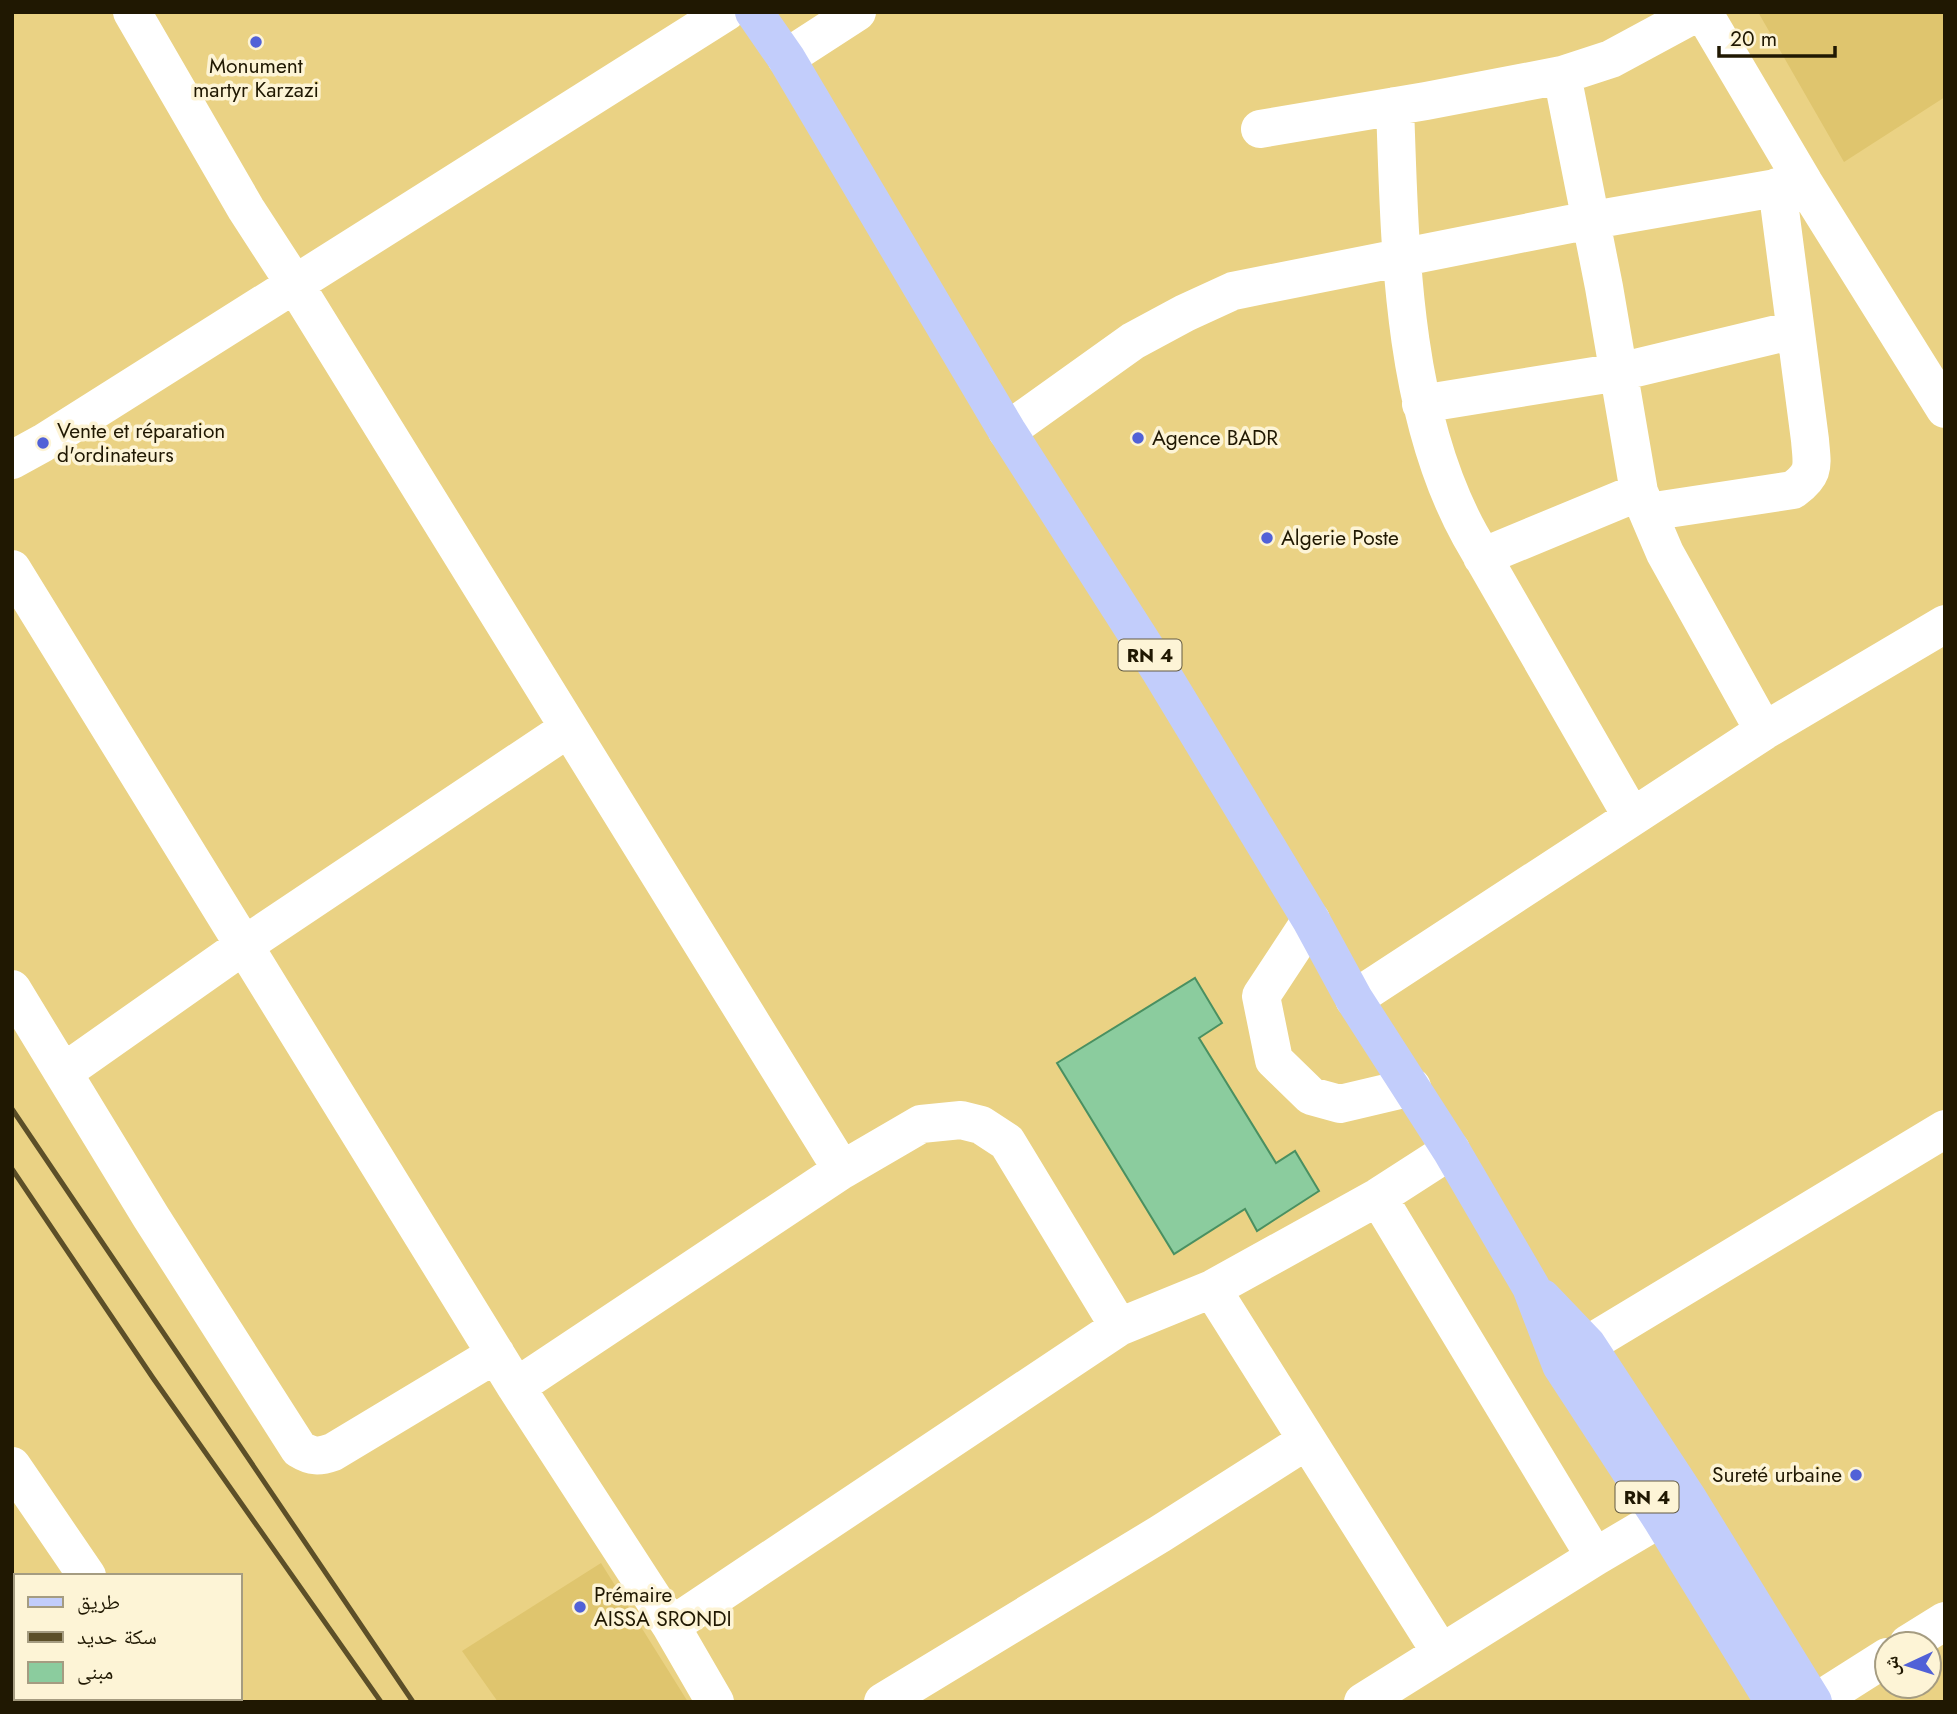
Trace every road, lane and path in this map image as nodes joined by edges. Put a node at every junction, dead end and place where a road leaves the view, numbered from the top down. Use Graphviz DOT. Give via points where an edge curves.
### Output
graph roads {
  1 [pos="132,12"];
  2 [pos="726,12"];
  3 [pos="857,12"];
  4 [pos="1701,12"];
  5 [pos="767,17"];
  6 [pos="786,58"];
  7 [pos="1562,75"];
  8 [pos="1395,106"];
  9 [pos="1260,129"];
  10 [pos="1791,185"];
  11 [pos="1591,220"];
  12 [pos="1401,258"];
  13 [pos="294,283"];
  14 [pos="1794,330"];
  15 [pos="1619,372"];
  16 [pos="1421,404"];
  17 [pos="1945,409"];
  18 [pos="1007,431"];
  19 [pos="12,460"];
  20 [pos="1643,502"];
  21 [pos="1482,557"];
  22 [pos="12,569"];
  23 [pos="1945,624"];
  24 [pos="569,729"];
  25 [pos="1764,731"];
  26 [pos="1632,817"];
  27 [pos="1311,920"];
  28 [pos="243,946"];
  29 [pos="12,989"];
  30 [pos="1354,999"];
  31 [pos="64,1072"];
  32 [pos="1412,1087"];
  33 [pos="1945,1129"];
  34 [pos="1451,1150"];
  35 [pos="842,1170"];
  36 [pos="1378,1197"];
  37 [pos="1531,1287"];
  38 [pos="1212,1289"];
  39 [pos="1119,1327"];
  40 [pos="1587,1345"];
  41 [pos="496,1354"];
  42 [pos="516,1387"];
  43 [pos="1306,1441"];
  44 [pos="12,1466"];
  45 [pos="1661,1518"];
  46 [pos="1595,1557"];
  47 [pos="86,1574"];
  48 [pos="671,1626"];
  49 [pos="1441,1653"];
  50 [pos="1873,1666"];
  51 [pos="898,1698"];
  52 [pos="715,1702"];
  53 [pos="1363,1702"];
  54 [pos="1774,1702"];
  55 [pos="1814,1702"];
  1 -- 13 [label="street"];
  2 -- 13 [label="street"];
  3 -- 6 [label="street"];
  4 -- 7 [label="street" via="1611,60"];
  4 -- 10 [label="street"];
  5 -- 6 [label="main road, RN 4"];
  6 -- 18 [label="main road, RN 4"];
  7 -- 8 [label="street"];
  7 -- 11 [label="street"];
  8 -- 9 [label="street"];
  8 -- 12 [label="street"];
  10 -- 11 [label="street"];
  10 -- 14 [label="street"];
  10 -- 17 [label="street"];
  11 -- 12 [label="street"];
  11 -- 15 [label="street"];
  12 -- 16 [label="street"];
  12 -- 18 [label="street" via="1233,291 1133,341"];
  13 -- 19 [label="street"];
  13 -- 24 [label="street"];
  14 -- 15 [label="street"];
  14 -- 20 [label="street" via="1810,440 1808,479 1793,489"];
  15 -- 16 [label="street"];
  15 -- 20 [label="street"];
  16 -- 21 [label="street" via="1455,509"];
  18 -- 27 [label="main road, RN 4"];
  20 -- 21 [label="street"];
  20 -- 25 [label="street" via="1665,553"];
  21 -- 26 [label="street"];
  22 -- 28 [label="street"];
  23 -- 25 [label="street"];
  24 -- 28 [label="street"];
  24 -- 35 [label="street"];
  25 -- 26 [label="street"];
  26 -- 30 [label="street"];
  27 -- 30 [label="main road, RN 4"];
  27 -- 32 [label="street" via="1261,996 1273,1060 1311,1097 1340,1104"];
  28 -- 31 [label="street"];
  28 -- 41 [label="street"];
  29 -- 31 [label="street"];
  30 -- 32 [label="main road, RN 4"];
  31 -- 41 [label="street" via="299,1449 311,1456 333,1452"];
  32 -- 34 [label="main road, RN 4"];
  33 -- 40 [label="street"];
  34 -- 36 [label="street"];
  34 -- 37 [label="main road, RN 4"];
  35 -- 39 [label="street" via="921,1124 961,1121 981,1125 1007,1142"];
  35 -- 42 [label="street"];
  36 -- 38 [label="street"];
  36 -- 46 [label="street"];
  37 -- 40 [label="main road, RN 4"];
  37 -- 45 [label="main road, RN 4" via="1561,1365"];
  38 -- 39 [label="street"];
  38 -- 43 [label="street"];
  39 -- 48 [label="street"];
  40 -- 55 [label="main road, RN 4"];
  41 -- 42 [label="street"];
  42 -- 48 [label="street"];
  43 -- 49 [label="street"];
  43 -- 51 [label="street"];
  44 -- 47 [label="street"];
  45 -- 46 [label="street"];
  45 -- 54 [label="main road, RN 4"];
  46 -- 49 [label="street"];
  48 -- 52 [label="street"];
  49 -- 53 [label="street"];
  50 -- 55 [label="street"];
}
